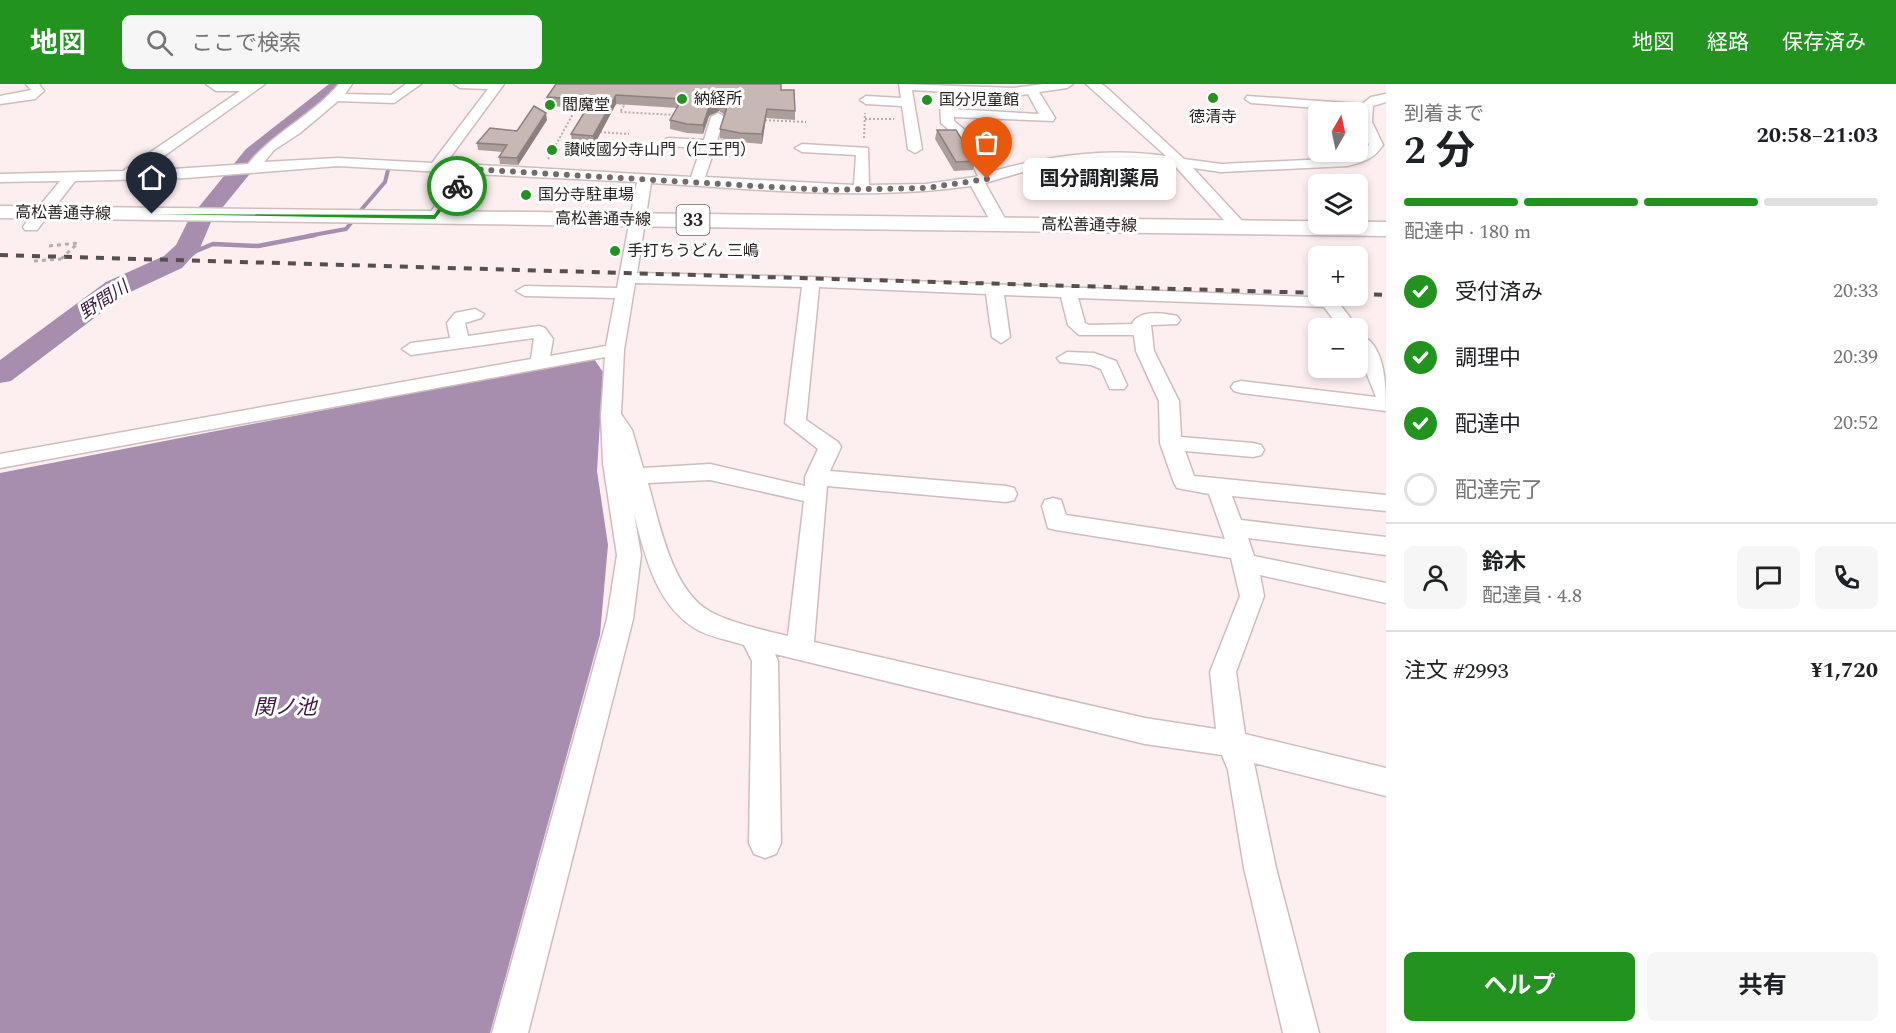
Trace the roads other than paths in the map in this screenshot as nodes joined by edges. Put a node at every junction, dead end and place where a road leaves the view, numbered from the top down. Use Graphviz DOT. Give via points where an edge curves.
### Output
graph roads {
  1 [pos="32,84"];
  2 [pos="212,84"];
  3 [pos="346,84"];
  4 [pos="415,84"];
  5 [pos="460,84"];
  6 [pos="1067,84"];
  7 [pos="1092,84"];
  8 [pos="497,85"];
  9 [pos="905,85"];
  10 [pos="256,86"];
  11 [pos="943,88"];
  12 [pos="1031,89"];
  13 [pos="1366,90"];
  14 [pos="335,97"];
  15 [pos="1383,98"];
  16 [pos="394,99"];
  17 [pos="1251,99"];
  18 [pos="0,100"];
  19 [pos="415,100"];
  20 [pos="866,100"];
  21 [pos="907,102"];
  22 [pos="1308,103"];
  23 [pos="1368,107"];
  24 [pos="718,117"];
  25 [pos="940,120"];
  26 [pos="909,121"];
  27 [pos="1368,130"];
  28 [pos="668,142"];
  29 [pos="709,144"];
  30 [pos="733,145"];
  31 [pos="802,148"];
  32 [pos="915,149"];
  33 [pos="1368,154"];
  34 [pos="1368,159"];
  35 [pos="1348,162"];
  36 [pos="1180,163"];
  37 [pos="1385,165"];
  38 [pos="437,166"];
  39 [pos="246,168"];
  40 [pos="469,169"];
  41 [pos="72,175"];
  42 [pos="127,175"];
  43 [pos="0,178"];
  44 [pos="645,178"];
  45 [pos="982,180"];
  46 [pos="697,181"];
  47 [pos="861,190"];
  48 [pos="0,212"];
  49 [pos="435,217"];
  50 [pos="638,219"];
  51 [pos="37,220"];
  52 [pos="1000,224"];
  53 [pos="1239,227"];
  54 [pos="1386,229"];
  55 [pos="811,282"];
  56 [pos="624,285"];
  57 [pos="994,289"];
  58 [pos="525,291"];
  59 [pos="1068,292"];
  60 [pos="475,314"];
  61 [pos="1341,318"];
  62 [pos="1171,320"];
  63 [pos="1115,323"];
  64 [pos="1142,326"];
  65 [pos="1085,331"];
  66 [pos="1001,337"];
  67 [pos="460,343"];
  68 [pos="411,350"];
  69 [pos="615,350"];
  70 [pos="1368,353"];
  71 [pos="1067,358"];
  72 [pos="1094,359"];
  73 [pos="540,361"];
  74 [pos="1117,385"];
  75 [pos="1241,387"];
  76 [pos="1386,398"];
  77 [pos="1386,405"];
  78 [pos="611,415"];
  79 [pos="1171,443"];
  80 [pos="1252,450"];
  81 [pos="0,461"];
  82 [pos="636,476"];
  83 [pos="816,486"];
  84 [pos="1218,487"];
  85 [pos="1006,494"];
  86 [pos="1386,503"];
  87 [pos="1053,506"];
  88 [pos="1386,546"];
  89 [pos="1239,547"];
  90 [pos="1386,593"];
  91 [pos="753,638"];
  92 [pos="800,650"];
  93 [pos="1232,744"];
  94 [pos="1386,782"];
  95 [pos="765,843"];
  96 [pos="510,1033"];
  97 [pos="1301,1033"];
  1 -- 18 [label="street" via="38,91 31,96"];
  2 -- 10 [label="street"];
  3 -- 14 [label="street"];
  4 -- 16 [label="street"];
  5 -- 8 [label="street"];
  6 -- 12 [label="street"];
  7 -- 36 [label="street"];
  8 -- 38 [label="street"];
  9 -- 11 [label="street"];
  9 -- 21 [label="street"];
  10 -- 42 [label="street"];
  11 -- 12 [label="street" via="1014,92"];
  11 -- 25 [label="street"];
  12 -- 25 [label="street" via="1048,117"];
  13 -- 15 [label="street"];
  14 -- 16 [label="street"];
  14 -- 39 [label="street"];
  15 -- 23 [label="street"];
  16 -- 19 [label="street"];
  17 -- 22 [label="street"];
  20 -- 21 [label="street"];
  21 -- 26 [label="street"];
  24 -- 29 [label="street"];
  25 -- 26 [label="street"];
  25 -- 45 [label="street" via="966,137"];
  26 -- 32 [label="street"];
  27 -- 33 [label="street" via="1376,145"];
  28 -- 29 [label="street"];
  29 -- 30 [label="street"];
  29 -- 46 [label="street"];
  31 -- 47 [label="street" via="863,151"];
  34 -- 37 [label="street"];
  35 -- 36 [label="street" via="1238,168"];
  36 -- 45 [label="street" via="1101,156 1042,162"];
  36 -- 53 [label="street"];
  38 -- 39 [label="street" via="338,162"];
  38 -- 40 [label="street"];
  39 -- 42 [label="street"];
  40 -- 44 [label="street"];
  40 -- 49 [label="street"];
  41 -- 42 [label="street"];
  41 -- 43 [label="street"];
  41 -- 51 [label="street"];
  44 -- 46 [label="street"];
  44 -- 50 [label="street"];
  45 -- 47 [label="street" via="926,188"];
  45 -- 52 [label="street"];
  46 -- 47 [label="street"];
  48 -- 51 [label="main road, 高松善通寺線 / 33"];
  49 -- 50 [label="main road, 高松善通寺線 / 33"];
  49 -- 51 [label="main road, 高松善通寺線 / 33"];
  50 -- 52 [label="main road, 高松善通寺線 / 33"];
  50 -- 56 [label="street"];
  52 -- 53 [label="main road, 高松善通寺線 / 33"];
  53 -- 54 [label="main road, 高松善通寺線 / 33"];
  55 -- 56 [label="street"];
  55 -- 57 [label="street"];
  55 -- 83 [label="street" via="795,423 830,447"];
  56 -- 58 [label="street"];
  56 -- 69 [label="street"];
  57 -- 59 [label="street"];
  57 -- 66 [label="street"];
  59 -- 61 [label="street" via="1329,302"];
  59 -- 65 [label="street" via="1077,325"];
  60 -- 67 [label="street" via="461,317 456,323"];
  62 -- 64 [label="street" via="1146,319"];
  63 -- 64 [label="street"];
  64 -- 65 [label="street"];
  64 -- 79 [label="street" via="1145,351 1169,401"];
  65 -- 72 [label="street"];
  67 -- 68 [label="street"];
  67 -- 73 [label="street" via="539,332 544,339"];
  69 -- 73 [label="street"];
  69 -- 78 [label="street"];
  70 -- 76 [label="street"];
  71 -- 72 [label="street"];
  72 -- 74 [label="street" via="1109,365"];
  73 -- 81 [label="street"];
  75 -- 77 [label="street"];
  78 -- 82 [label="street" via="622,430"];
  78 -- 96 [label="street" via="614,463 629,555 620,619"];
  79 -- 80 [label="street"];
  79 -- 84 [label="street" via="1185,483"];
  82 -- 83 [label="street" via="710,472"];
  82 -- 91 [label="street" via="667,581 705,622"];
  83 -- 85 [label="street"];
  83 -- 92 [label="street"];
  84 -- 86 [label="street"];
  84 -- 89 [label="street"];
  87 -- 89 [label="street" via="1056,522"];
  88 -- 89 [label="street"];
  89 -- 90 [label="street"];
  89 -- 93 [label="street" via="1252,596 1223,672"];
  91 -- 92 [label="street"];
  91 -- 95 [label="street" via="765,661"];
  92 -- 93 [label="street" via="1145,731"];
  93 -- 94 [label="street"];
  93 -- 97 [label="street" via="1243,770 1260,868"];
}
